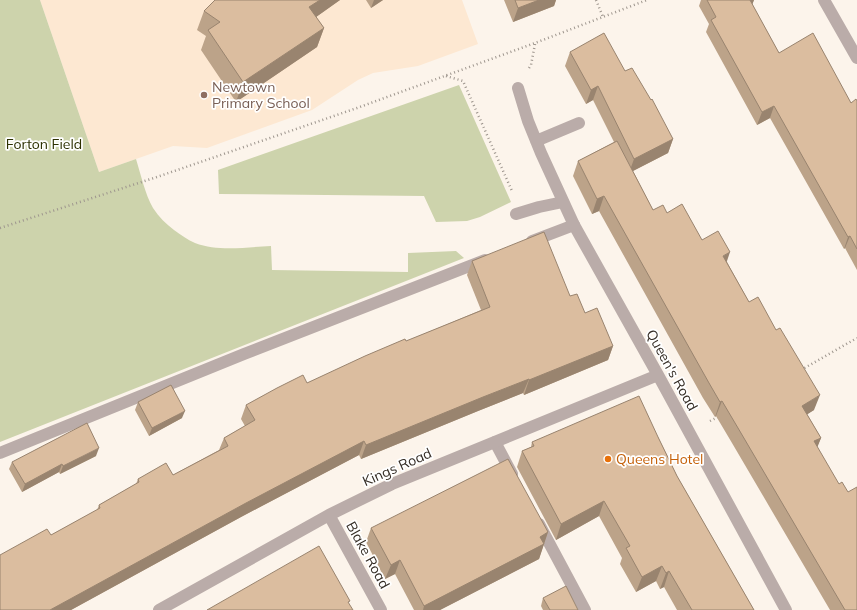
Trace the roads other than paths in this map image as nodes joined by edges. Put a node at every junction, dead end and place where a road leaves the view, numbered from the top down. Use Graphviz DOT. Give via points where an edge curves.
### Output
graph roads {
  1 [pos="824,0"];
  2 [pos="857,58"];
  3 [pos="518,88"];
  4 [pos="579,123"];
  5 [pos="536,141"];
  6 [pos="563,202"];
  7 [pos="516,214"];
  8 [pos="574,225"];
  9 [pos="522,245"];
  10 [pos="493,257"];
  11 [pos="658,375"];
  12 [pos="495,442"];
  13 [pos="0,453"];
  14 [pos="517,484"];
  15 [pos="532,512"];
  16 [pos="329,515"];
  17 [pos="159,610"];
  18 [pos="381,610"];
  19 [pos="585,610"];
  20 [pos="786,610"];
  1 -- 2 [label="street"];
  3 -- 5 [label="street, Queen's Road"];
  4 -- 5 [label="street"];
  5 -- 6 [label="street, Queen's Road"];
  6 -- 7 [label="street"];
  6 -- 8 [label="street, Queen's Road"];
  8 -- 9 [label="street"];
  8 -- 11 [label="street, Queen's Road"];
  10 -- 13 [label="street"];
  11 -- 12 [label="street, Kings Road"];
  11 -- 20 [label="street, Queen's Road"];
  12 -- 14 [label="street"];
  12 -- 16 [label="street, Kings Road" via="392,484"];
  15 -- 19 [label="street"];
  16 -- 17 [label="street, Kings Road"];
  16 -- 18 [label="street, Blake Road"];
}
